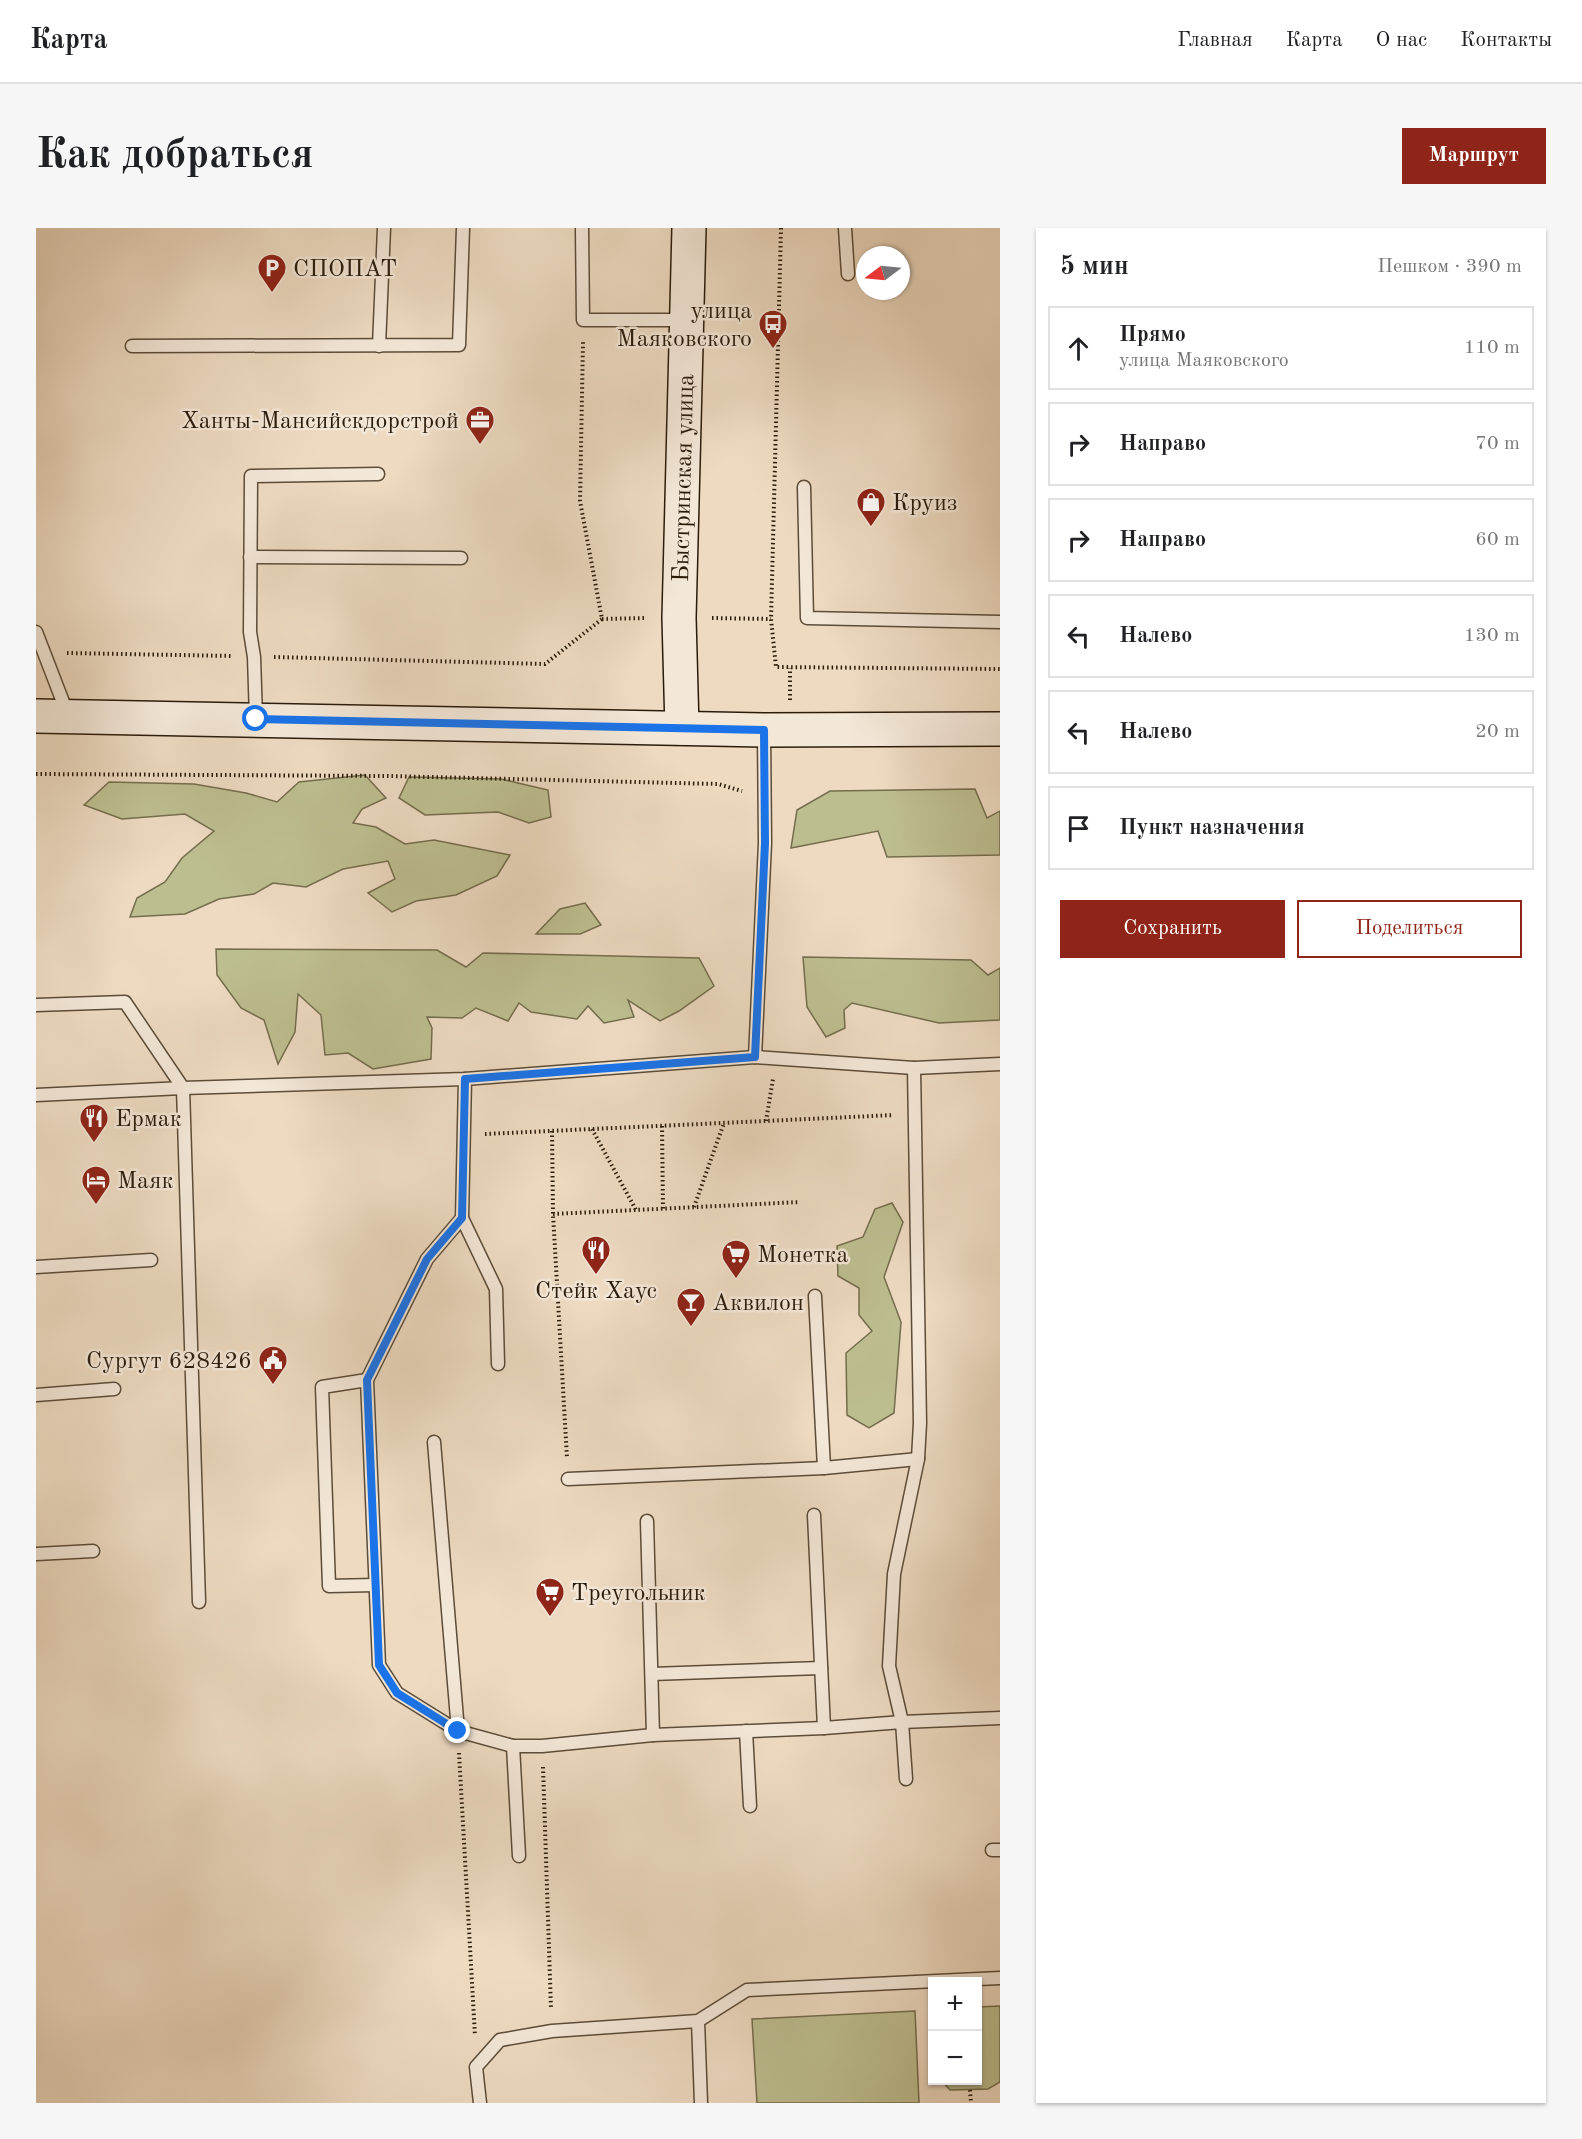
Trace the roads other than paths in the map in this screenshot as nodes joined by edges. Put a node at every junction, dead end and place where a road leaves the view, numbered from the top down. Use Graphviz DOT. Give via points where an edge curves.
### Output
graph roads {
  1 [pos="384,228"];
  2 [pos="463,228"];
  3 [pos="582,228"];
  4 [pos="689,228"];
  5 [pos="845,228"];
  6 [pos="848,274"];
  7 [pos="687,320"];
  8 [pos="379,345"];
  9 [pos="132,346"];
  10 [pos="378,474"];
  11 [pos="804,487"];
  12 [pos="250,557"];
  13 [pos="461,558"];
  14 [pos="1000,622"];
  15 [pos="36,632"];
  16 [pos="36,716"];
  17 [pos="69,716"];
  18 [pos="256,719"];
  19 [pos="682,728"];
  20 [pos="1000,729"];
  21 [pos="764,730"];
  22 [pos="36,1005"];
  23 [pos="755,1057"];
  24 [pos="1000,1064"];
  25 [pos="914,1068"];
  26 [pos="465,1079"];
  27 [pos="183,1088"];
  28 [pos="36,1095"];
  29 [pos="462,1218"];
  30 [pos="151,1260"];
  31 [pos="36,1267"];
  32 [pos="815,1296"];
  33 [pos="498,1364"];
  34 [pos="367,1380"];
  35 [pos="114,1389"];
  36 [pos="36,1395"];
  37 [pos="434,1442"];
  38 [pos="918,1459"];
  39 [pos="824,1468"];
  40 [pos="568,1479"];
  41 [pos="814,1515"];
  42 [pos="648,1521"];
  43 [pos="93,1551"];
  44 [pos="36,1554"];
  45 [pos="375,1585"];
  46 [pos="199,1602"];
  47 [pos="821,1668"];
  48 [pos="652,1674"];
  49 [pos="1000,1718"];
  50 [pos="902,1722"];
  51 [pos="824,1728"];
  52 [pos="458,1731"];
  53 [pos="746,1731"];
  54 [pos="653,1735"];
  55 [pos="513,1746"];
  56 [pos="906,1779"];
  57 [pos="750,1806"];
  58 [pos="519,1856"];
  59 [pos="1000,1978"];
  60 [pos="698,2021"];
  61 [pos="480,2103"];
  62 [pos="701,2103"];
  1 -- 8 [label="lane"];
  2 -- 8 [label="lane" via="459,345"];
  3 -- 7 [label="lane" via="583,320"];
  4 -- 7 [label="main road, Быстринская улица"];
  5 -- 6 [label="lane"];
  7 -- 19 [label="main road, Быстринская улица" via="679,618"];
  8 -- 9 [label="lane"];
  10 -- 12 [label="lane" via="251,476"];
  11 -- 14 [label="lane" via="807,618"];
  12 -- 13 [label="lane"];
  12 -- 18 [label="lane"];
  15 -- 17 [label="lane"];
  16 -- 17 [label="main road"];
  17 -- 18 [label="main road"];
  18 -- 19 [label="main road"];
  19 -- 21 [label="main road"];
  20 -- 21 [label="main road"];
  21 -- 23 [label="lane" via="765,843"];
  22 -- 27 [label="lane" via="125,1002"];
  23 -- 25 [label="lane"];
  23 -- 26 [label="lane"];
  24 -- 25 [label="lane"];
  25 -- 38 [label="lane"];
  26 -- 27 [label="lane"];
  26 -- 29 [label="lane"];
  27 -- 28 [label="lane"];
  27 -- 46 [label="lane"];
  29 -- 33 [label="lane" via="496,1289"];
  29 -- 34 [label="lane" via="427,1259"];
  30 -- 31 [label="lane"];
  32 -- 39 [label="lane"];
  34 -- 45 [label="lane"];
  34 -- 45 [label="lane" via="322,1387 329,1586"];
  35 -- 36 [label="lane"];
  37 -- 52 [label="lane"];
  38 -- 39 [label="lane"];
  38 -- 50 [label="lane" via="894,1574 889,1666"];
  39 -- 40 [label="lane"];
  41 -- 47 [label="lane"];
  42 -- 48 [label="lane"];
  43 -- 44 [label="lane"];
  45 -- 52 [label="lane" via="379,1665 397,1693"];
  47 -- 48 [label="lane"];
  47 -- 51 [label="lane"];
  48 -- 54 [label="lane"];
  49 -- 50 [label="lane"];
  50 -- 51 [label="lane"];
  50 -- 56 [label="lane"];
  51 -- 53 [label="lane"];
  52 -- 55 [label="lane"];
  53 -- 54 [label="lane"];
  53 -- 57 [label="lane"];
  54 -- 55 [label="lane"];
  55 -- 58 [label="lane"];
  59 -- 60 [label="lane" via="747,1990"];
  60 -- 61 [label="lane" via="552,2031 500,2040 477,2067"];
  60 -- 62 [label="lane"];
}
